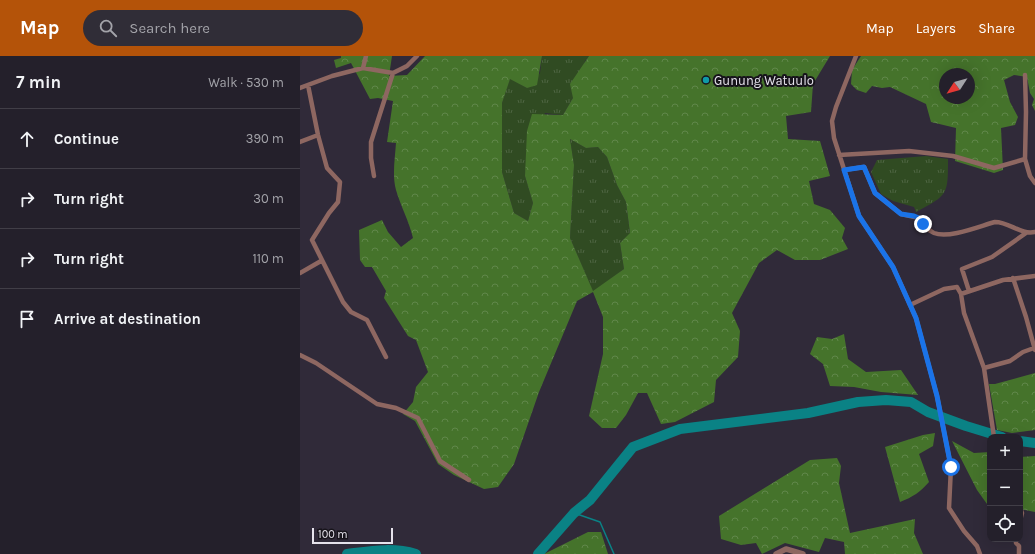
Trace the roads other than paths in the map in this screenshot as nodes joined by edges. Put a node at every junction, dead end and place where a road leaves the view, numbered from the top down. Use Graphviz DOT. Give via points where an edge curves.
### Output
graph roads {
  1 [pos="366,56"];
  2 [pos="417,56"];
  3 [pos="856,56"];
  4 [pos="363,68"];
  5 [pos="393,73"];
  6 [pos="1025,75"];
  7 [pos="308,85"];
  8 [pos="300,88"];
  9 [pos="318,135"];
  10 [pos="300,142"];
  11 [pos="839,155"];
  12 [pos="1025,159"];
  13 [pos="844,170"];
  14 [pos="374,176"];
  15 [pos="1035,183"];
  16 [pos="1035,232"];
  17 [pos="1026,233"];
  18 [pos="321,260"];
  19 [pos="300,273"];
  20 [pos="1035,276"];
  21 [pos="1012,278"];
  22 [pos="969,291"];
  23 [pos="961,294"];
  24 [pos="910,305"];
  25 [pos="1035,349"];
  26 [pos="300,355"];
  27 [pos="386,357"];
  28 [pos="984,368"];
  29 [pos="994,434"];
  30 [pos="469,480"];
  31 [pos="1016,542"];
  32 [pos="776,554"];
  33 [pos="803,554"];
  34 [pos="980,554"];
  35 [pos="1019,554"];
  1 -- 4 [label="street"];
  2 -- 5 [label="street" via="407,66"];
  3 -- 11 [label="street" via="832,122"];
  4 -- 5 [label="street"];
  4 -- 7 [label="street"];
  5 -- 14 [label="street" via="371,142"];
  6 -- 12 [label="street"];
  7 -- 8 [label="street"];
  7 -- 9 [label="street"];
  9 -- 10 [label="street"];
  9 -- 18 [label="street" via="327,168 340,182 338,202 312,240"];
  11 -- 12 [label="street" via="916,152 953,156 994,168"];
  11 -- 13 [label="street"];
  12 -- 15 [label="street"];
  13 -- 17 [label="street" via="864,167 875,193 901,214 919,218 935,234 948,235 995,222 1002,222"];
  13 -- 24 [label="street" via="859,216 893,267"];
  16 -- 17 [label="street"];
  17 -- 22 [label="street" via="992,257 962,269"];
  18 -- 19 [label="street"];
  18 -- 27 [label="street" via="343,302 352,312 367,320"];
  20 -- 21 [label="street"];
  21 -- 22 [label="street"];
  21 -- 25 [label="street"];
  22 -- 23 [label="street"];
  23 -- 24 [label="street" via="957,287 944,289"];
  23 -- 28 [label="street" via="964,313"];
  24 -- 34 [label="street" via="916,318 937,396 952,471 948,504 950,511 977,546"];
  25 -- 28 [label="street" via="1023,352 1010,361"];
  26 -- 30 [label="street" via="377,404 396,408 418,418 440,462"];
  28 -- 29 [label="street"];
  31 -- 35 [label="street"];
  32 -- 33 [label="street" via="786,549"];
}
